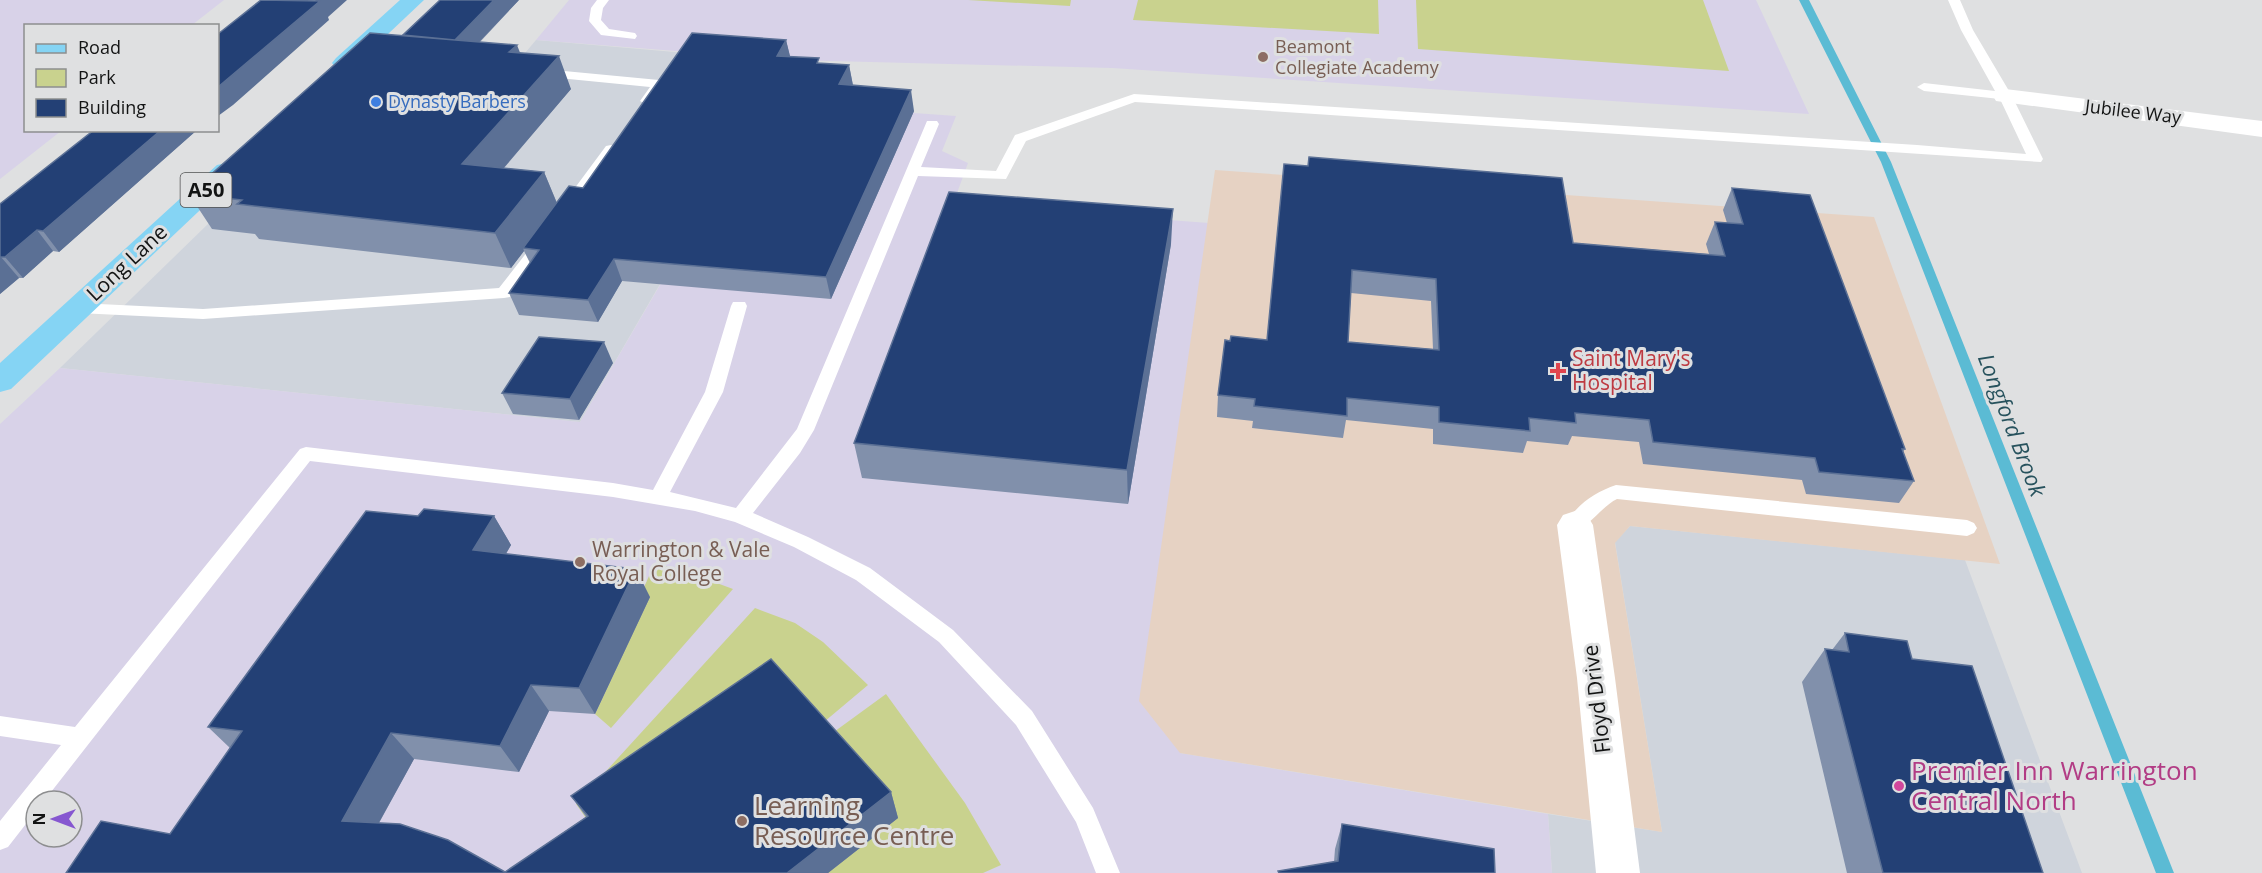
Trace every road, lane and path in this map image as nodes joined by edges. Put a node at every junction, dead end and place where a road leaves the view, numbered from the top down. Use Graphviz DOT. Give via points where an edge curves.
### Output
graph roads {
  1 [pos="414,0"];
  2 [pos="603,0"];
  3 [pos="1954,0"];
  4 [pos="631,36"];
  5 [pos="529,71"];
  6 [pos="328,78"];
  7 [pos="1924,87"];
  8 [pos="2005,96"];
  9 [pos="638,112"];
  10 [pos="932,124"];
  11 [pos="2262,129"];
  12 [pos="617,141"];
  13 [pos="242,158"];
  14 [pos="912,171"];
  15 [pos="739,306"];
  16 [pos="78,308"];
  17 [pos="0,381"];
  18 [pos="658,496"];
  19 [pos="740,516"];
  20 [pos="1575,525"];
  21 [pos="1967,528"];
  22 [pos="0,726"];
  23 [pos="80,738"];
  24 [pos="0,839"];
  25 [pos="1108,873"];
  26 [pos="1618,873"];
  1 -- 6 [label="main road" via="364,56"];
  2 -- 4 [label="lane" via="595,21 605,32"];
  3 -- 8 [label="lane"];
  5 -- 9 [label="lane" via="659,84"];
  7 -- 8 [label="lane"];
  8 -- 11 [label="street, Jubilee Way"];
  8 -- 14 [label="lane" via="2036,159 1134,98 1020,138 1001,176"];
  10 -- 14 [label="lane"];
  12 -- 16 [label="lane" via="504,293 203,314"];
  13 -- 16 [label="main road, Long Lane / A50"];
  14 -- 19 [label="lane" via="805,430"];
  15 -- 18 [label="lane" via="714,392"];
  16 -- 17 [label="main road, Long Lane / A50"];
  18 -- 19 [label="lane"];
  18 -- 23 [label="lane" via="306,454"];
  19 -- 25 [label="lane" via="863,574 946,636 1024,718 1085,816"];
  20 -- 21 [label="lane" via="1602,496 1616,492"];
  20 -- 26 [label="street, Floyd Drive"];
  22 -- 23 [label="lane"];
  23 -- 24 [label="lane"];
}
